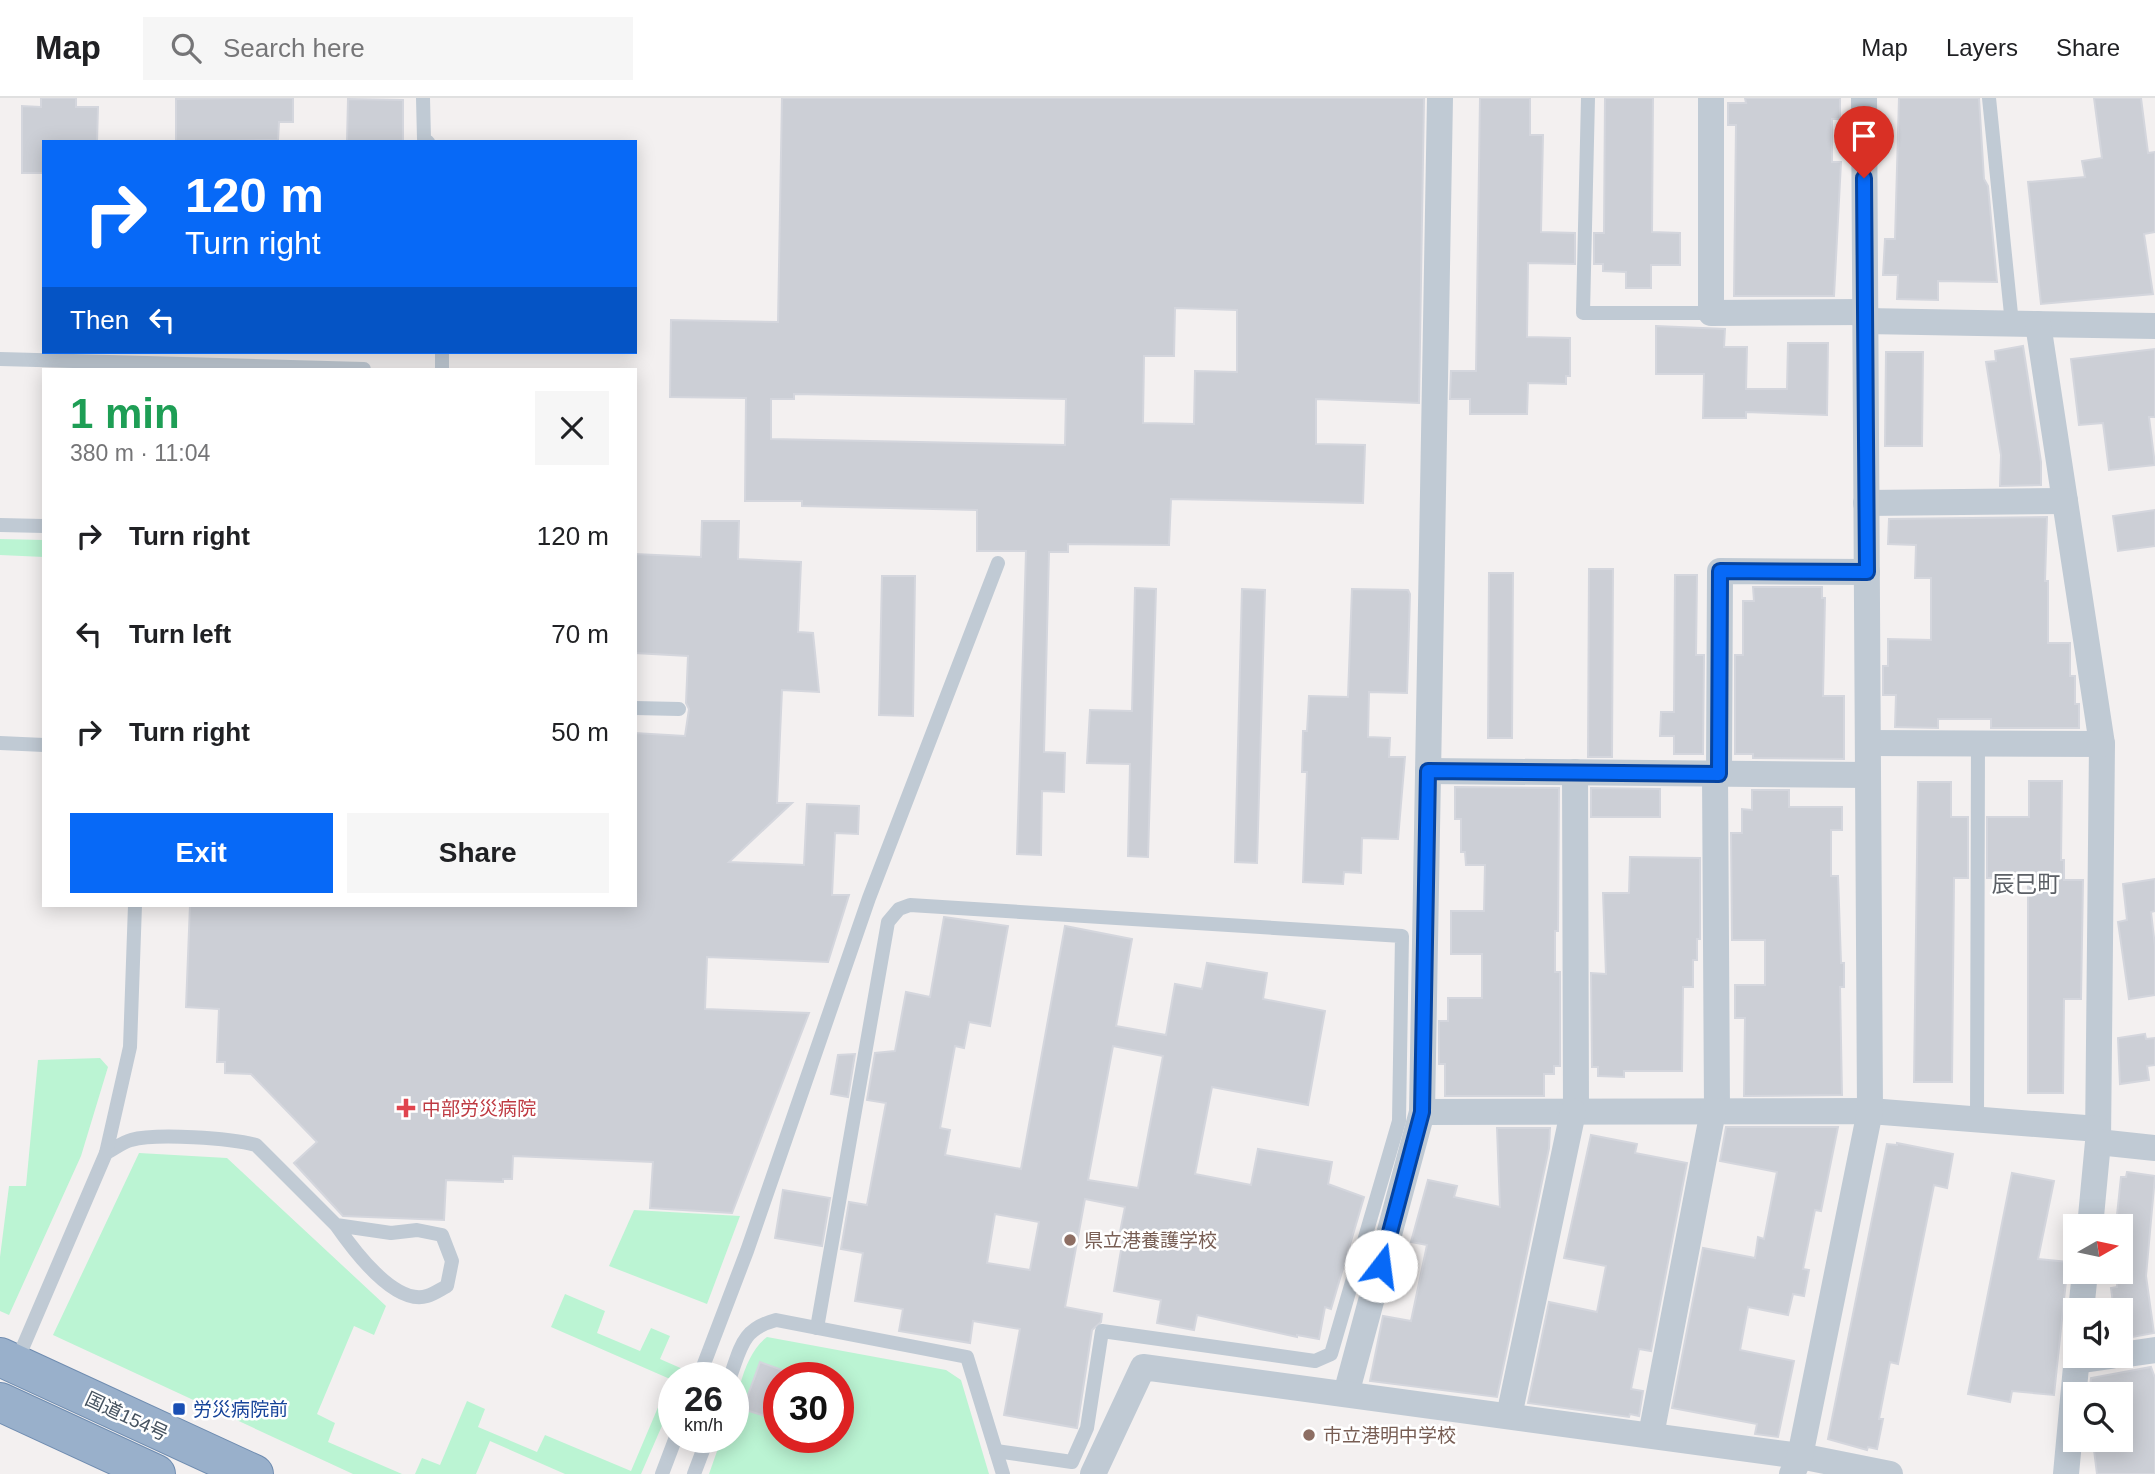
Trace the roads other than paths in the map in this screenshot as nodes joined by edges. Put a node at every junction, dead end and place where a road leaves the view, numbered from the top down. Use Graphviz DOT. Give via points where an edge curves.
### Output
graph roads {
  1 [pos="424,98"];
  2 [pos="1440,98"];
  3 [pos="1588,98"];
  4 [pos="1711,98"];
  5 [pos="1864,98"];
  6 [pos="1989,98"];
  7 [pos="425,140"];
  8 [pos="1711,313"];
  9 [pos="1865,316"];
  10 [pos="2012,324"];
  11 [pos="2038,324"];
  12 [pos="2155,326"];
  13 [pos="0,359"];
  14 [pos="328,368"];
  15 [pos="2065,501"];
  16 [pos="1866,503"];
  17 [pos="0,525"];
  18 [pos="42,526"];
  19 [pos="998,564"];
  20 [pos="1867,572"];
  21 [pos="637,708"];
  22 [pos="678,709"];
  23 [pos="0,743"];
  24 [pos="1868,743"];
  25 [pos="1978,743"];
  26 [pos="2102,744"];
  27 [pos="42,745"];
  28 [pos="1428,771"];
  29 [pos="1576,772"];
  30 [pos="1717,774"];
  31 [pos="1868,775"];
  32 [pos="135,907"];
  33 [pos="1715,1111"];
  34 [pos="1870,1111"];
  35 [pos="1422,1112"];
  36 [pos="1575,1112"];
  37 [pos="1977,1119"];
  38 [pos="2098,1136"];
  39 [pos="2155,1148"];
  40 [pos="107,1153"];
  41 [pos="2091,1214"];
  42 [pos="336,1226"];
  43 [pos="817,1328"];
  44 [pos="2155,1350"];
  45 [pos="2133,1353"];
  46 [pos="8,1361"];
  47 [pos="705,1362"];
  48 [pos="735,1362"];
  49 [pos="2075,1368"];
  50 [pos="1346,1394"];
  51 [pos="0,1400"];
  52 [pos="1509,1416"];
  53 [pos="1651,1435"];
  54 [pos="996,1451"];
  55 [pos="670,1453"];
  56 [pos="702,1453"];
  57 [pos="1796,1465"];
  58 [pos="156,1474"];
  59 [pos="254,1474"];
  60 [pos="662,1474"];
  61 [pos="694,1474"];
  62 [pos="1003,1474"];
  63 [pos="1093,1474"];
  64 [pos="1890,1474"];
  65 [pos="2066,1474"];
  1 -- 7 [label="lane"];
  2 -- 28 [label="street"];
  3 -- 8 [label="lane" via="1583,313"];
  4 -- 8 [label="street"];
  5 -- 9 [label="street"];
  6 -- 10 [label="lane"];
  8 -- 9 [label="street"];
  9 -- 10 [label="street"];
  9 -- 16 [label="street"];
  10 -- 11 [label="street"];
  11 -- 12 [label="street"];
  11 -- 15 [label="street"];
  13 -- 14 [label="lane"];
  15 -- 16 [label="street"];
  15 -- 26 [label="street"];
  16 -- 20 [label="street"];
  17 -- 18 [label="lane"];
  19 -- 47 [label="lane" via="869,898"];
  20 -- 24 [label="street"];
  20 -- 30 [label="street" via="1720,571"];
  21 -- 22 [label="lane"];
  23 -- 27 [label="lane"];
  24 -- 25 [label="street"];
  24 -- 31 [label="street"];
  25 -- 26 [label="street"];
  25 -- 37 [label="lane"];
  26 -- 38 [label="street"];
  28 -- 29 [label="street"];
  28 -- 35 [label="street"];
  29 -- 30 [label="street"];
  29 -- 36 [label="street"];
  30 -- 31 [label="street"];
  30 -- 33 [label="street"];
  31 -- 34 [label="street"];
  32 -- 40 [label="lane" via="130,1047"];
  33 -- 34 [label="street"];
  33 -- 36 [label="street"];
  33 -- 53 [label="street"];
  34 -- 37 [label="street"];
  34 -- 57 [label="street"];
  35 -- 36 [label="street"];
  35 -- 50 [label="street"];
  36 -- 52 [label="street"];
  37 -- 38 [label="street"];
  38 -- 39 [label="street"];
  38 -- 41 [label="street"];
  40 -- 42 [label="lane" via="130,1140 154,1138 256,1145"];
  40 -- 46 [label="lane"];
  42 -- 42 [label="lane" via="442,1235 452,1261 447,1286 425,1297 404,1294 363,1263"];
  43 -- 48 [label="lane" via="776,1320 757,1325 744,1338"];
  43 -- 54 [label="lane" via="967,1357"];
  43 -- 54 [label="lane" via="888,922 899,909 910,905 1402,936 1399,1121 1331,1354 1315,1361 1102,1331 1087,1428 1072,1462"];
  44 -- 45 [label="street"];
  46 -- 51 [label="street"];
  46 -- 59 [label="highway, 国道154号"];
  49 -- 65 [label="street"];
  50 -- 52 [label="street"];
  50 -- 63 [label="street" via="1143,1367"];
  51 -- 58 [label="highway"];
  52 -- 53 [label="street"];
  53 -- 57 [label="street"];
  54 -- 62 [label="lane"];
  55 -- 60 [label="lane"];
  56 -- 61 [label="lane"];
  57 -- 64 [label="street"];
}
